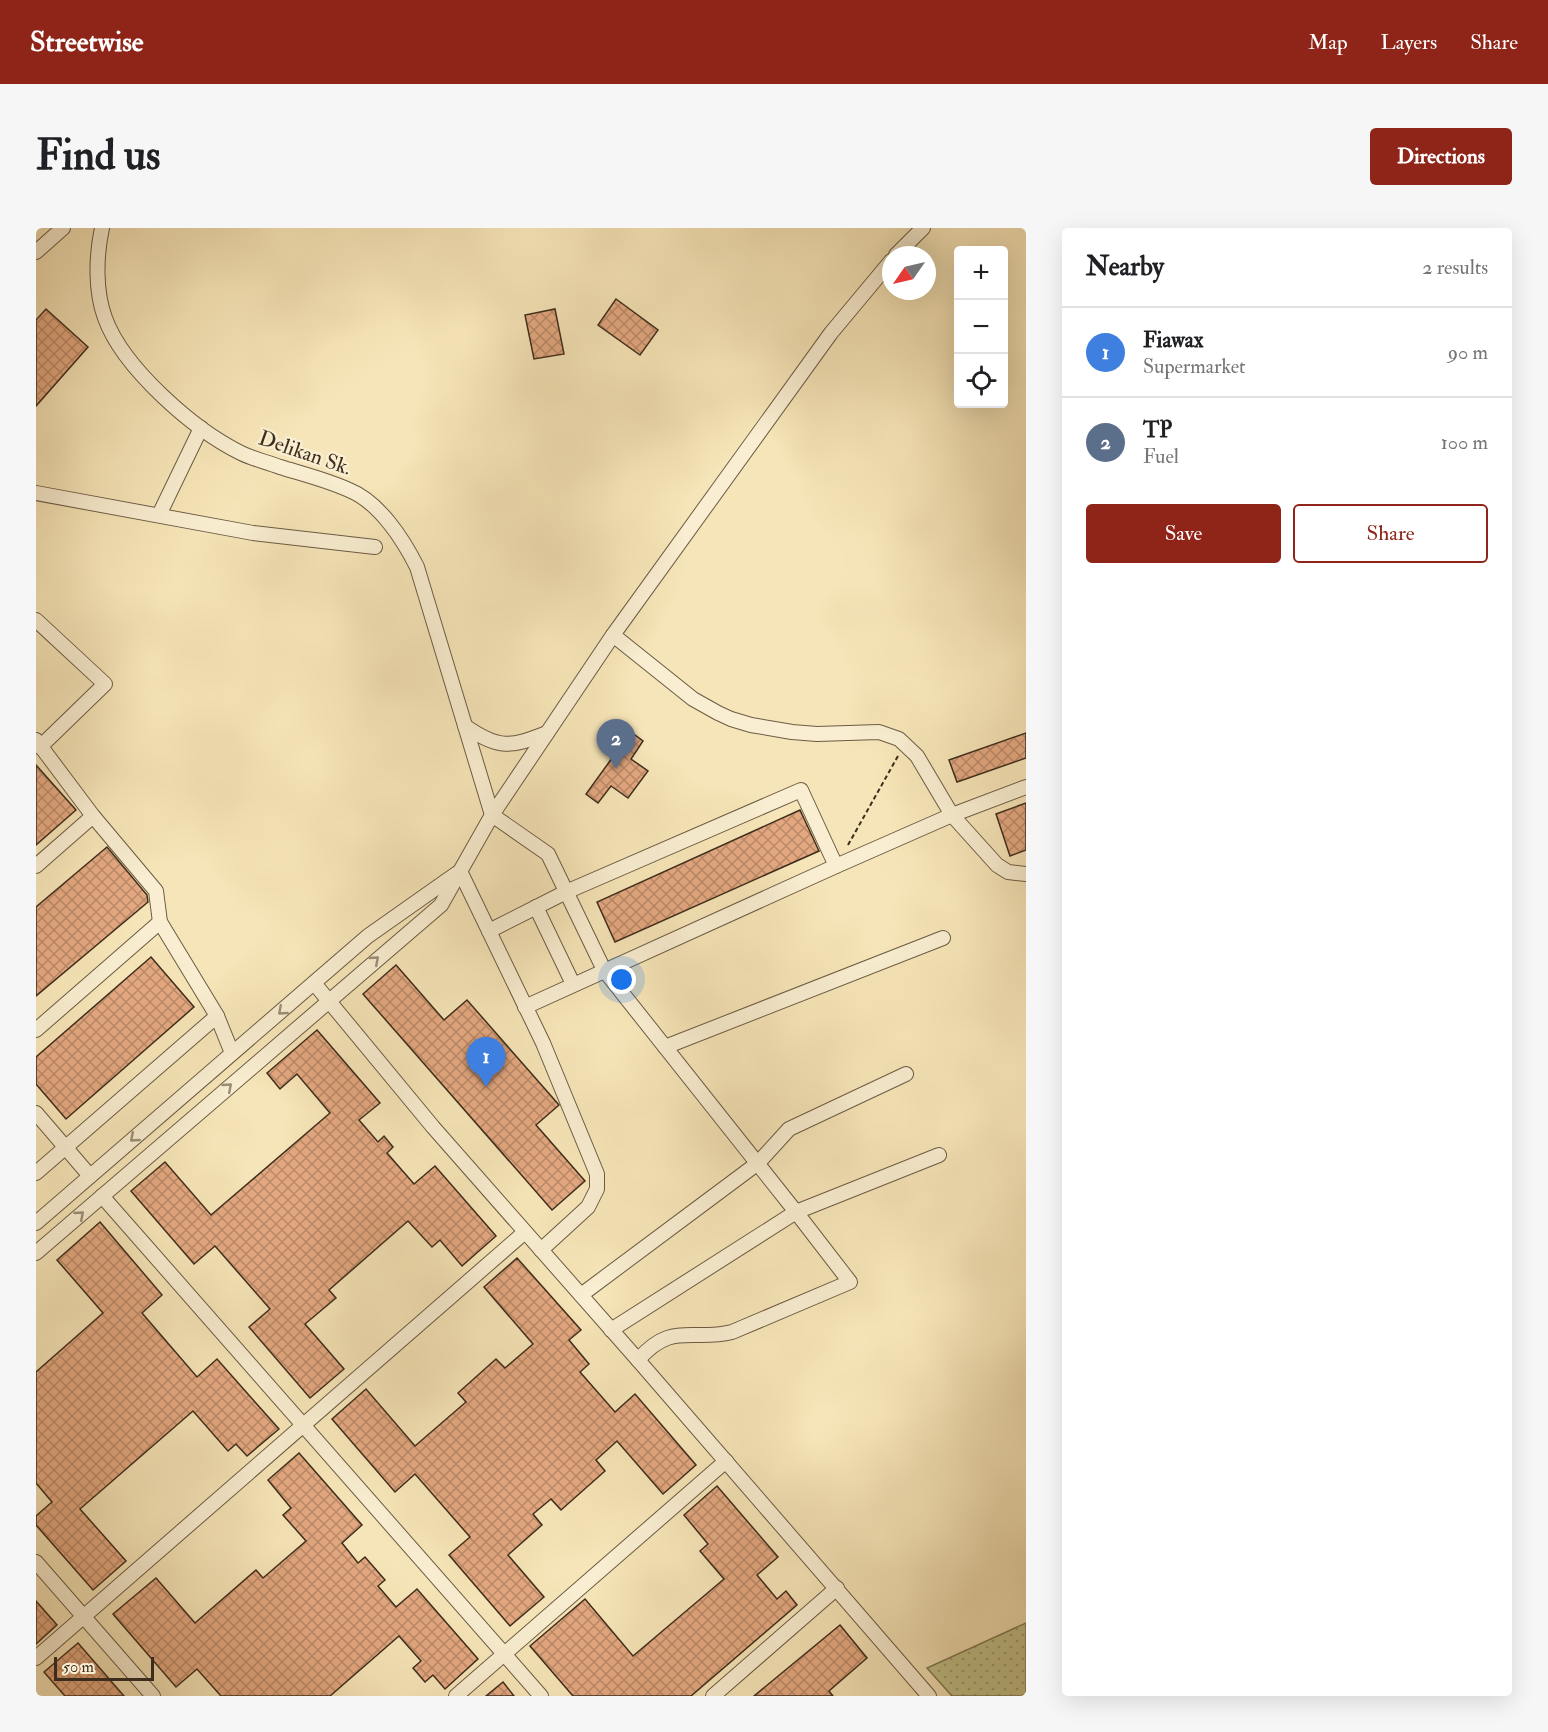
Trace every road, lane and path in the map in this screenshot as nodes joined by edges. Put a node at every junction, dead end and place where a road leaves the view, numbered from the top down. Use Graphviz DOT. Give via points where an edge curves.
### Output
graph roads {
  1 [pos="63,228"];
  2 [pos="923,228"];
  3 [pos="103,230"];
  4 [pos="905,246"];
  5 [pos="36,252"];
  6 [pos="882,272"];
  7 [pos="201,428"];
  8 [pos="36,493"];
  9 [pos="159,515"];
  10 [pos="375,547"];
  11 [pos="36,620"];
  12 [pos="613,636"];
  13 [pos="465,726"];
  14 [pos="548,733"];
  15 [pos="38,743"];
  16 [pos="906,744"];
  17 [pos="1026,786"];
  18 [pos="952,814"];
  19 [pos="492,815"];
  20 [pos="93,816"];
  21 [pos="848,845"];
  22 [pos="36,866"];
  23 [pos="836,866"];
  24 [pos="460,871"];
  25 [pos="1026,874"];
  26 [pos="566,892"];
  27 [pos="536,907"];
  28 [pos="160,922"];
  29 [pos="489,931"];
  30 [pos="943,938"];
  31 [pos="604,970"];
  32 [pos="314,983"];
  33 [pos="573,984"];
  34 [pos="328,1000"];
  35 [pos="525,1007"];
  36 [pos="217,1016"];
  37 [pos="36,1030"];
  38 [pos="665,1047"];
  39 [pos="232,1053"];
  40 [pos="906,1074"];
  41 [pos="36,1113"];
  42 [pos="66,1148"];
  43 [pos="939,1155"];
  44 [pos="758,1164"];
  45 [pos="36,1173"];
  46 [pos="90,1176"];
  47 [pos="102,1196"];
  48 [pos="796,1212"];
  49 [pos="36,1223"];
  50 [pos="525,1232"];
  51 [pos="541,1250"];
  52 [pos="36,1253"];
  53 [pos="581,1295"];
  54 [pos="611,1330"];
  55 [pos="638,1360"];
  56 [pos="303,1425"];
  57 [pos="726,1461"];
  58 [pos="36,1562"];
  59 [pos="837,1588"];
  60 [pos="84,1617"];
  61 [pos="504,1654"];
  62 [pos="36,1658"];
  63 [pos="153,1696"];
  64 [pos="456,1696"];
  65 [pos="541,1696"];
  66 [pos="713,1696"];
  67 [pos="929,1696"];
  1 -- 5 [label="street"];
  2 -- 4 [label="street"];
  3 -- 7 [label="street, Delikan Sk." via="98,271 100,297 109,327 153,386"];
  6 -- 12 [label="street" via="825,341"];
  7 -- 9 [label="street"];
  7 -- 13 [label="street, Delikan Sk." via="242,454 351,490 387,520 417,567"];
  8 -- 9 [label="street"];
  9 -- 10 [label="street" via="253,533"];
  11 -- 15 [label="street" via="105,684"];
  12 -- 14 [label="street"];
  12 -- 16 [label="street" via="693,699 731,719 800,732 879,732"];
  13 -- 14 [label="street" via="483,739 507,745"];
  13 -- 19 [label="street, Delikan Sk."];
  14 -- 19 [label="street"];
  15 -- 20 [label="street"];
  16 -- 18 [label="street"];
  16 -- 21 [label="path"];
  17 -- 18 [label="street"];
  18 -- 23 [label="street"];
  18 -- 25 [label="street" via="1002,869"];
  19 -- 24 [label="street"];
  19 -- 26 [label="street" via="548,854"];
  20 -- 22 [label="street"];
  20 -- 28 [label="street" via="156,891"];
  23 -- 26 [label="street" via="801,790"];
  23 -- 31 [label="street"];
  24 -- 29 [label="street"];
  24 -- 32 [label="street" via="368,936"];
  34 -- 24 [label="street, one-way" via="441,905"];
  26 -- 27 [label="street"];
  26 -- 31 [label="street"];
  27 -- 29 [label="street"];
  27 -- 33 [label="street"];
  28 -- 36 [label="street"];
  28 -- 37 [label="street"];
  29 -- 35 [label="street"];
  30 -- 38 [label="street"];
  31 -- 33 [label="street"];
  31 -- 38 [label="street"];
  32 -- 34 [label="street"];
  32 -- 39 [label="street, one-way"];
  33 -- 35 [label="street"];
  47 -- 34 [label="street, one-way"];
  34 -- 50 [label="street"];
  35 -- 51 [label="street" via="597,1174 597,1189 588,1207"];
  36 -- 39 [label="street"];
  36 -- 42 [label="street"];
  38 -- 44 [label="street"];
  39 -- 46 [label="street, one-way"];
  40 -- 44 [label="street" via="789,1129"];
  41 -- 42 [label="street"];
  42 -- 45 [label="street"];
  42 -- 46 [label="street"];
  43 -- 48 [label="street"];
  44 -- 48 [label="street"];
  44 -- 53 [label="street"];
  46 -- 49 [label="street"];
  52 -- 47 [label="street, one-way"];
  47 -- 56 [label="street"];
  48 -- 54 [label="street"];
  48 -- 55 [label="street" via="850,1282 732,1332 683,1334 665,1339"];
  50 -- 51 [label="street"];
  50 -- 56 [label="street"];
  51 -- 53 [label="street"];
  53 -- 54 [label="street"];
  54 -- 55 [label="street"];
  55 -- 57 [label="street"];
  56 -- 60 [label="street"];
  56 -- 61 [label="street"];
  57 -- 59 [label="street"];
  57 -- 61 [label="street"];
  58 -- 60 [label="street"];
  59 -- 66 [label="street"];
  59 -- 67 [label="street"];
  60 -- 62 [label="street"];
  60 -- 63 [label="street"];
  61 -- 64 [label="street"];
  61 -- 65 [label="street"];
}
